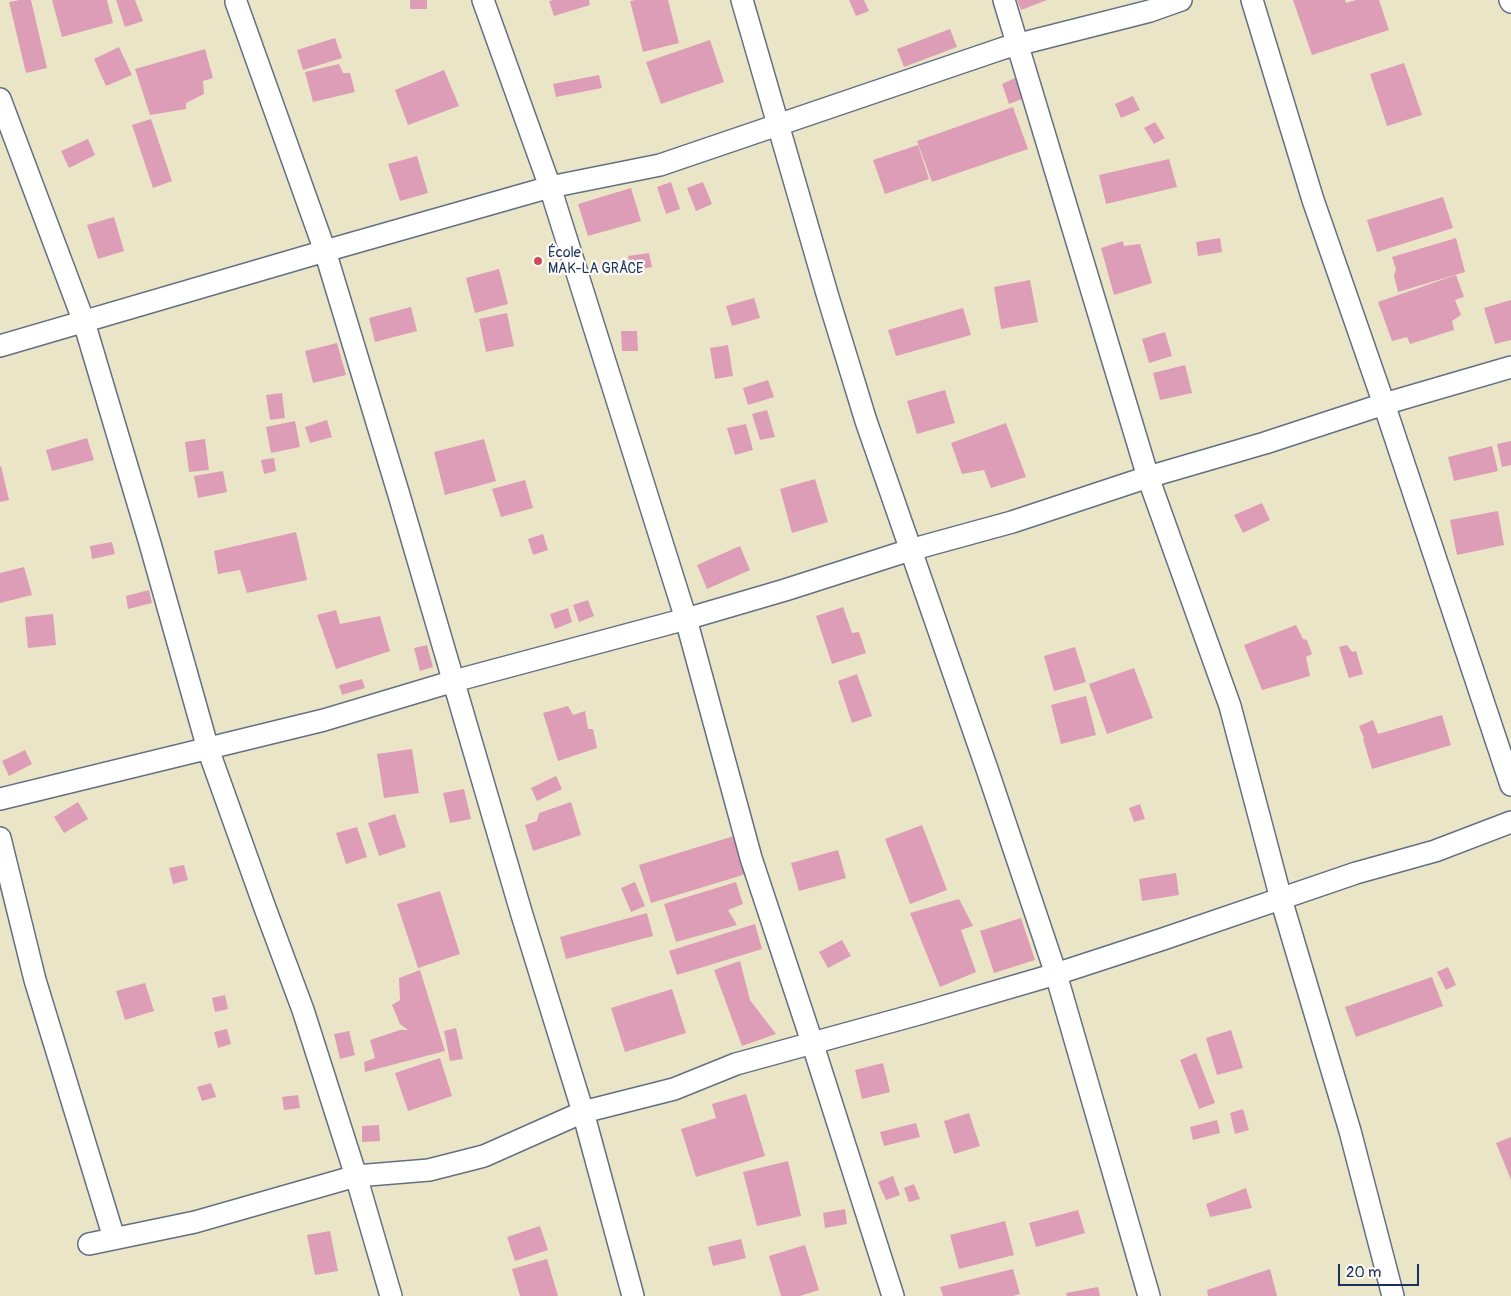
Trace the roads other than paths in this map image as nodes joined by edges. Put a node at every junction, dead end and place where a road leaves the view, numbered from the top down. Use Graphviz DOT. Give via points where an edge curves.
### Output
graph roads {
  1 [pos="483,0"];
  2 [pos="742,0"];
  3 [pos="1004,0"];
  4 [pos="1181,0"];
  5 [pos="1252,0"];
  6 [pos="236,2"];
  7 [pos="1018,43"];
  8 [pos="0,99"];
  9 [pos="778,124"];
  10 [pos="550,187"];
  11 [pos="325,250"];
  12 [pos="84,322"];
  13 [pos="0,346"];
  14 [pos="1511,367"];
  15 [pos="1384,404"];
  16 [pos="1148,477"];
  17 [pos="910,550"];
  18 [pos="686,619"];
  19 [pos="454,681"];
  20 [pos="208,749"];
  21 [pos="1511,785"];
  22 [pos="0,799"];
  23 [pos="1511,822"];
  24 [pos="0,838"];
  25 [pos="1281,899"];
  26 [pos="1056,974"];
  27 [pos="812,1042"];
  28 [pos="583,1112"];
  29 [pos="356,1176"];
  30 [pos="114,1238"];
  31 [pos="89,1244"];
  32 [pos="391,1296"];
  33 [pos="633,1296"];
  34 [pos="893,1296"];
  35 [pos="1149,1296"];
  36 [pos="1393,1296"];
  1 -- 10 [label="street"];
  2 -- 9 [label="street"];
  3 -- 7 [label="street"];
  4 -- 7 [label="street" via="1150,11"];
  5 -- 15 [label="street" via="1313,200"];
  6 -- 11 [label="street"];
  7 -- 9 [label="street"];
  7 -- 16 [label="street"];
  8 -- 12 [label="street"];
  9 -- 10 [label="street" via="660,165"];
  9 -- 17 [label="street" via="866,421"];
  10 -- 11 [label="street"];
  10 -- 18 [label="street"];
  11 -- 12 [label="street"];
  11 -- 19 [label="street"];
  12 -- 13 [label="street"];
  12 -- 20 [label="street"];
  14 -- 15 [label="street"];
  15 -- 16 [label="street"];
  15 -- 21 [label="street"];
  16 -- 17 [label="street" via="1012,522"];
  16 -- 25 [label="street" via="1230,706"];
  17 -- 18 [label="street"];
  17 -- 26 [label="street"];
  18 -- 19 [label="street"];
  18 -- 27 [label="street" via="751,858"];
  19 -- 20 [label="street" via="324,720"];
  19 -- 28 [label="street"];
  20 -- 22 [label="street"];
  20 -- 29 [label="street" via="303,1010"];
  23 -- 25 [label="street"];
  24 -- 30 [label="street" via="35,980"];
  25 -- 26 [label="street"];
  25 -- 36 [label="street" via="1350,1131"];
  26 -- 27 [label="street"];
  26 -- 35 [label="street"];
  27 -- 28 [label="street" via="736,1064 674,1089"];
  27 -- 34 [label="street"];
  28 -- 29 [label="street" via="484,1156 429,1170"];
  28 -- 33 [label="street"];
  29 -- 30 [label="street" via="195,1222"];
  29 -- 32 [label="street"];
  30 -- 31 [label="street"];
}
